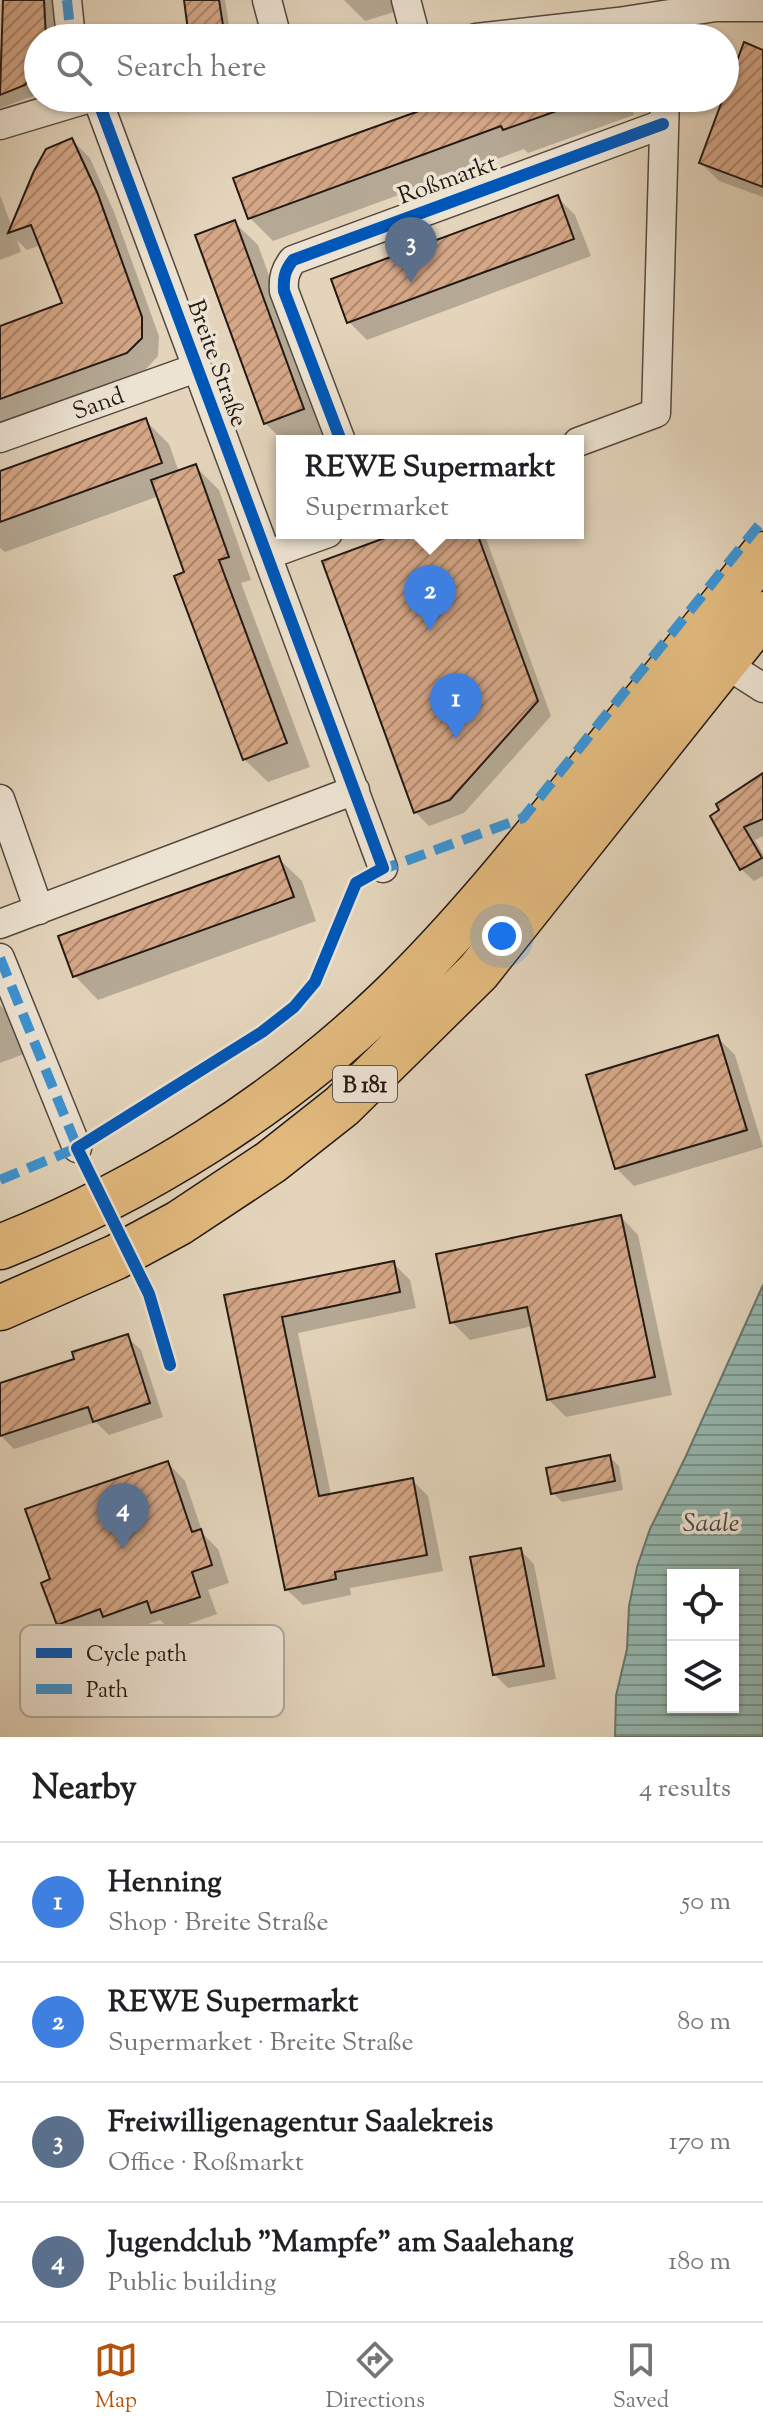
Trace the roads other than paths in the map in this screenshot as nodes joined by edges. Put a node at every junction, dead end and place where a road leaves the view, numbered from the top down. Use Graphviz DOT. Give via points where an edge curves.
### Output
graph roads {
  1 [pos="67,0"];
  2 [pos="267,0"];
  3 [pos="406,0"];
  4 [pos="763,7"];
  5 [pos="70,24"];
  6 [pos="273,24"];
  7 [pos="412,24"];
  8 [pos="671,24"];
  9 [pos="43,112"];
  10 [pos="102,112"];
  11 [pos="662,112"];
  12 [pos="664,112"];
  13 [pos="0,125"];
  14 [pos="196,368"];
  15 [pos="339,435"];
  16 [pos="0,438"];
  17 [pos="584,440"];
  18 [pos="311,539"];
  19 [pos="763,554"];
  20 [pos="267,555"];
  21 [pos="763,614"];
  22 [pos="724,663"];
  23 [pos="763,688"];
  24 [pos="355,790"];
  25 [pos="0,799"];
  26 [pos="383,868"];
  27 [pos="39,910"];
  28 [pos="0,924"];
  29 [pos="0,958"];
  30 [pos="77,1148"];
  31 [pos="0,1247"];
  32 [pos="0,1308"];
  1 -- 5 [label="street"];
  2 -- 6 [label="street"];
  3 -- 7 [label="street"];
  4 -- 8 [label="street" via="716,7"];
  9 -- 13 [label="street"];
  10 -- 14 [label="street, Breite Straße"];
  11 -- 15 [label="street, Roßmarkt" via="293,260 283,279 284,291"];
  12 -- 17 [label="street, Roßmarkt" via="656,413"];
  14 -- 16 [label="street, Sand"];
  14 -- 20 [label="street, Breite Straße"];
  18 -- 20 [label="street"];
  19 -- 31 [label="main road, B 181" via="513,865 388,1000 251,1113 152,1174"];
  20 -- 24 [label="street, Breite Straße"];
  21 -- 22 [label="main road, B 181"];
  22 -- 23 [label="street"];
  22 -- 32 [label="main road, B 181" via="478,972 342,1106 271,1162 179,1223"];
  24 -- 26 [label="street, Breite Straße"];
  24 -- 27 [label="street"];
  25 -- 27 [label="street"];
  27 -- 28 [label="street"];
  29 -- 30 [label="street"];
}
